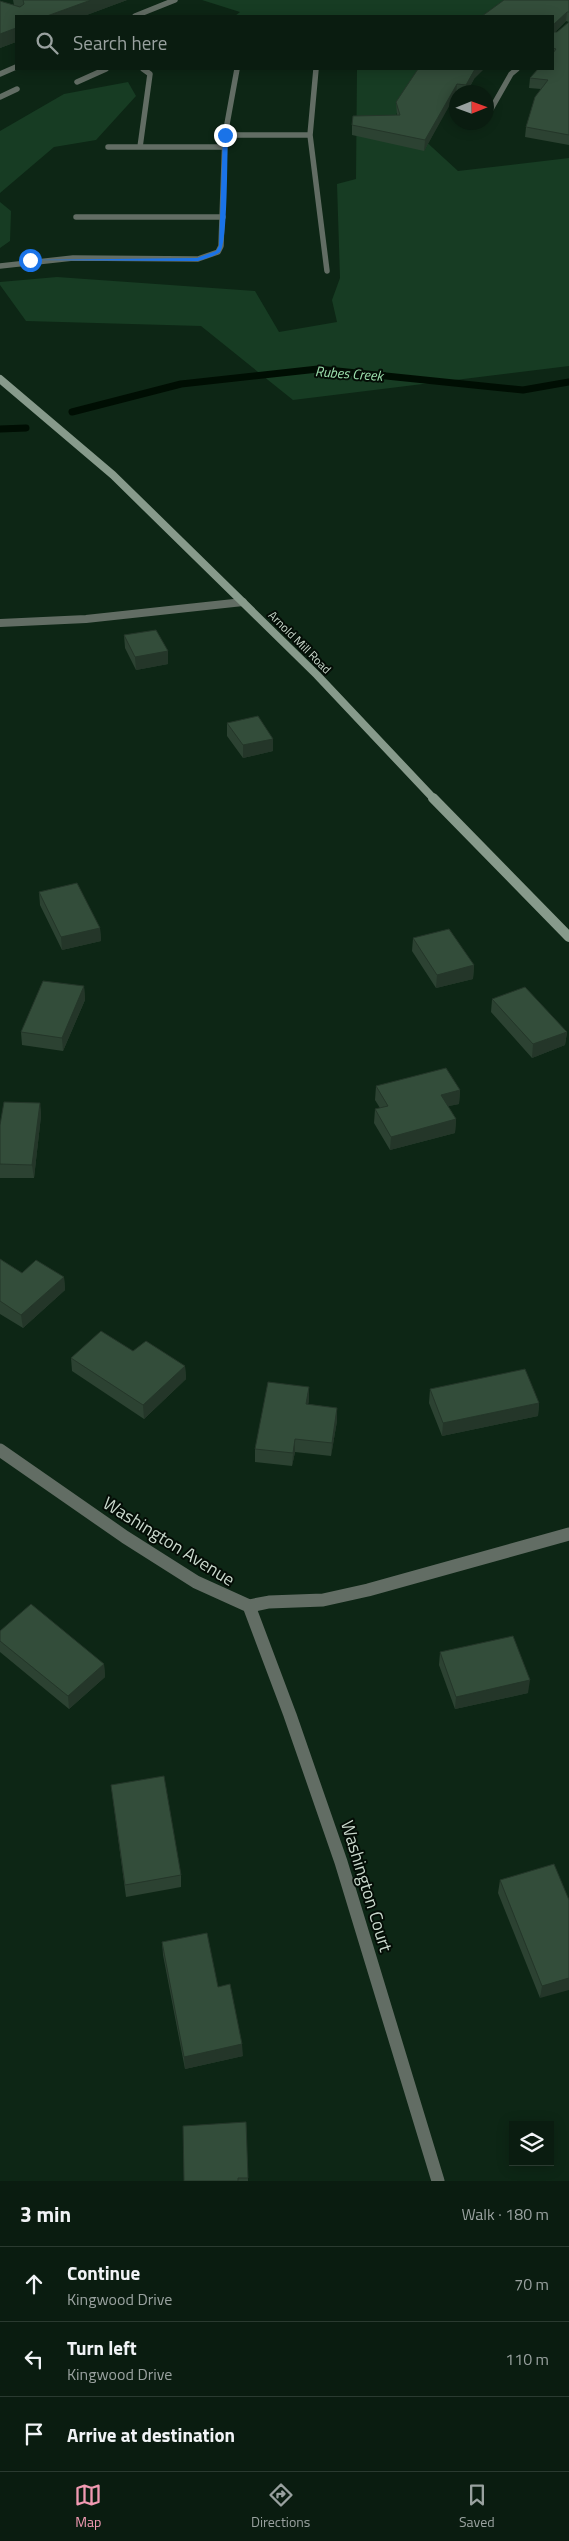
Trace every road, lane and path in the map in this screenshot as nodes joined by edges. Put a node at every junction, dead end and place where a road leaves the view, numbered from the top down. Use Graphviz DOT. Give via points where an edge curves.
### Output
graph roads {
  1 [pos="174,0"];
  2 [pos="137,15"];
  3 [pos="15,67"];
  4 [pos="104,70"];
  5 [pos="144,70"];
  6 [pos="237,70"];
  7 [pos="316,70"];
  8 [pos="516,70"];
  9 [pos="0,74"];
  10 [pos="77,82"];
  11 [pos="17,89"];
  12 [pos="0,97"];
  13 [pos="494,105"];
  14 [pos="225,135"];
  15 [pos="310,135"];
  16 [pos="108,147"];
  17 [pos="140,147"];
  18 [pos="224,147"];
  19 [pos="76,217"];
  20 [pos="223,217"];
  21 [pos="0,266"];
  22 [pos="327,272"];
  23 [pos="0,379"];
  24 [pos="243,602"];
  25 [pos="0,623"];
  26 [pos="569,937"];
  27 [pos="0,1450"];
  28 [pos="569,1534"];
  29 [pos="249,1606"];
  30 [pos="438,2181"];
  1 -- 2 [label="street"];
  3 -- 9 [label="street"];
  4 -- 10 [label="street"];
  5 -- 17 [label="street" via="150,74"];
  6 -- 14 [label="street"];
  7 -- 15 [label="street"];
  8 -- 13 [label="street"];
  11 -- 12 [label="street"];
  14 -- 15 [label="street"];
  14 -- 18 [label="street"];
  15 -- 22 [label="street"];
  16 -- 17 [label="street"];
  17 -- 18 [label="street"];
  18 -- 20 [label="street"];
  19 -- 20 [label="street"];
  20 -- 21 [label="street" via="218,252 198,259 47,260"];
  23 -- 24 [label="main road, Arnold Mill Road" via="113,475"];
  24 -- 25 [label="street" via="86,619"];
  24 -- 26 [label="main road, Arnold Mill Road"];
  27 -- 29 [label="street, Washington Avenue" via="196,1582"];
  28 -- 29 [label="street" via="368,1590 323,1600"];
  29 -- 30 [label="street, Washington Court" via="291,1714 353,1900 410,2099"];
}
